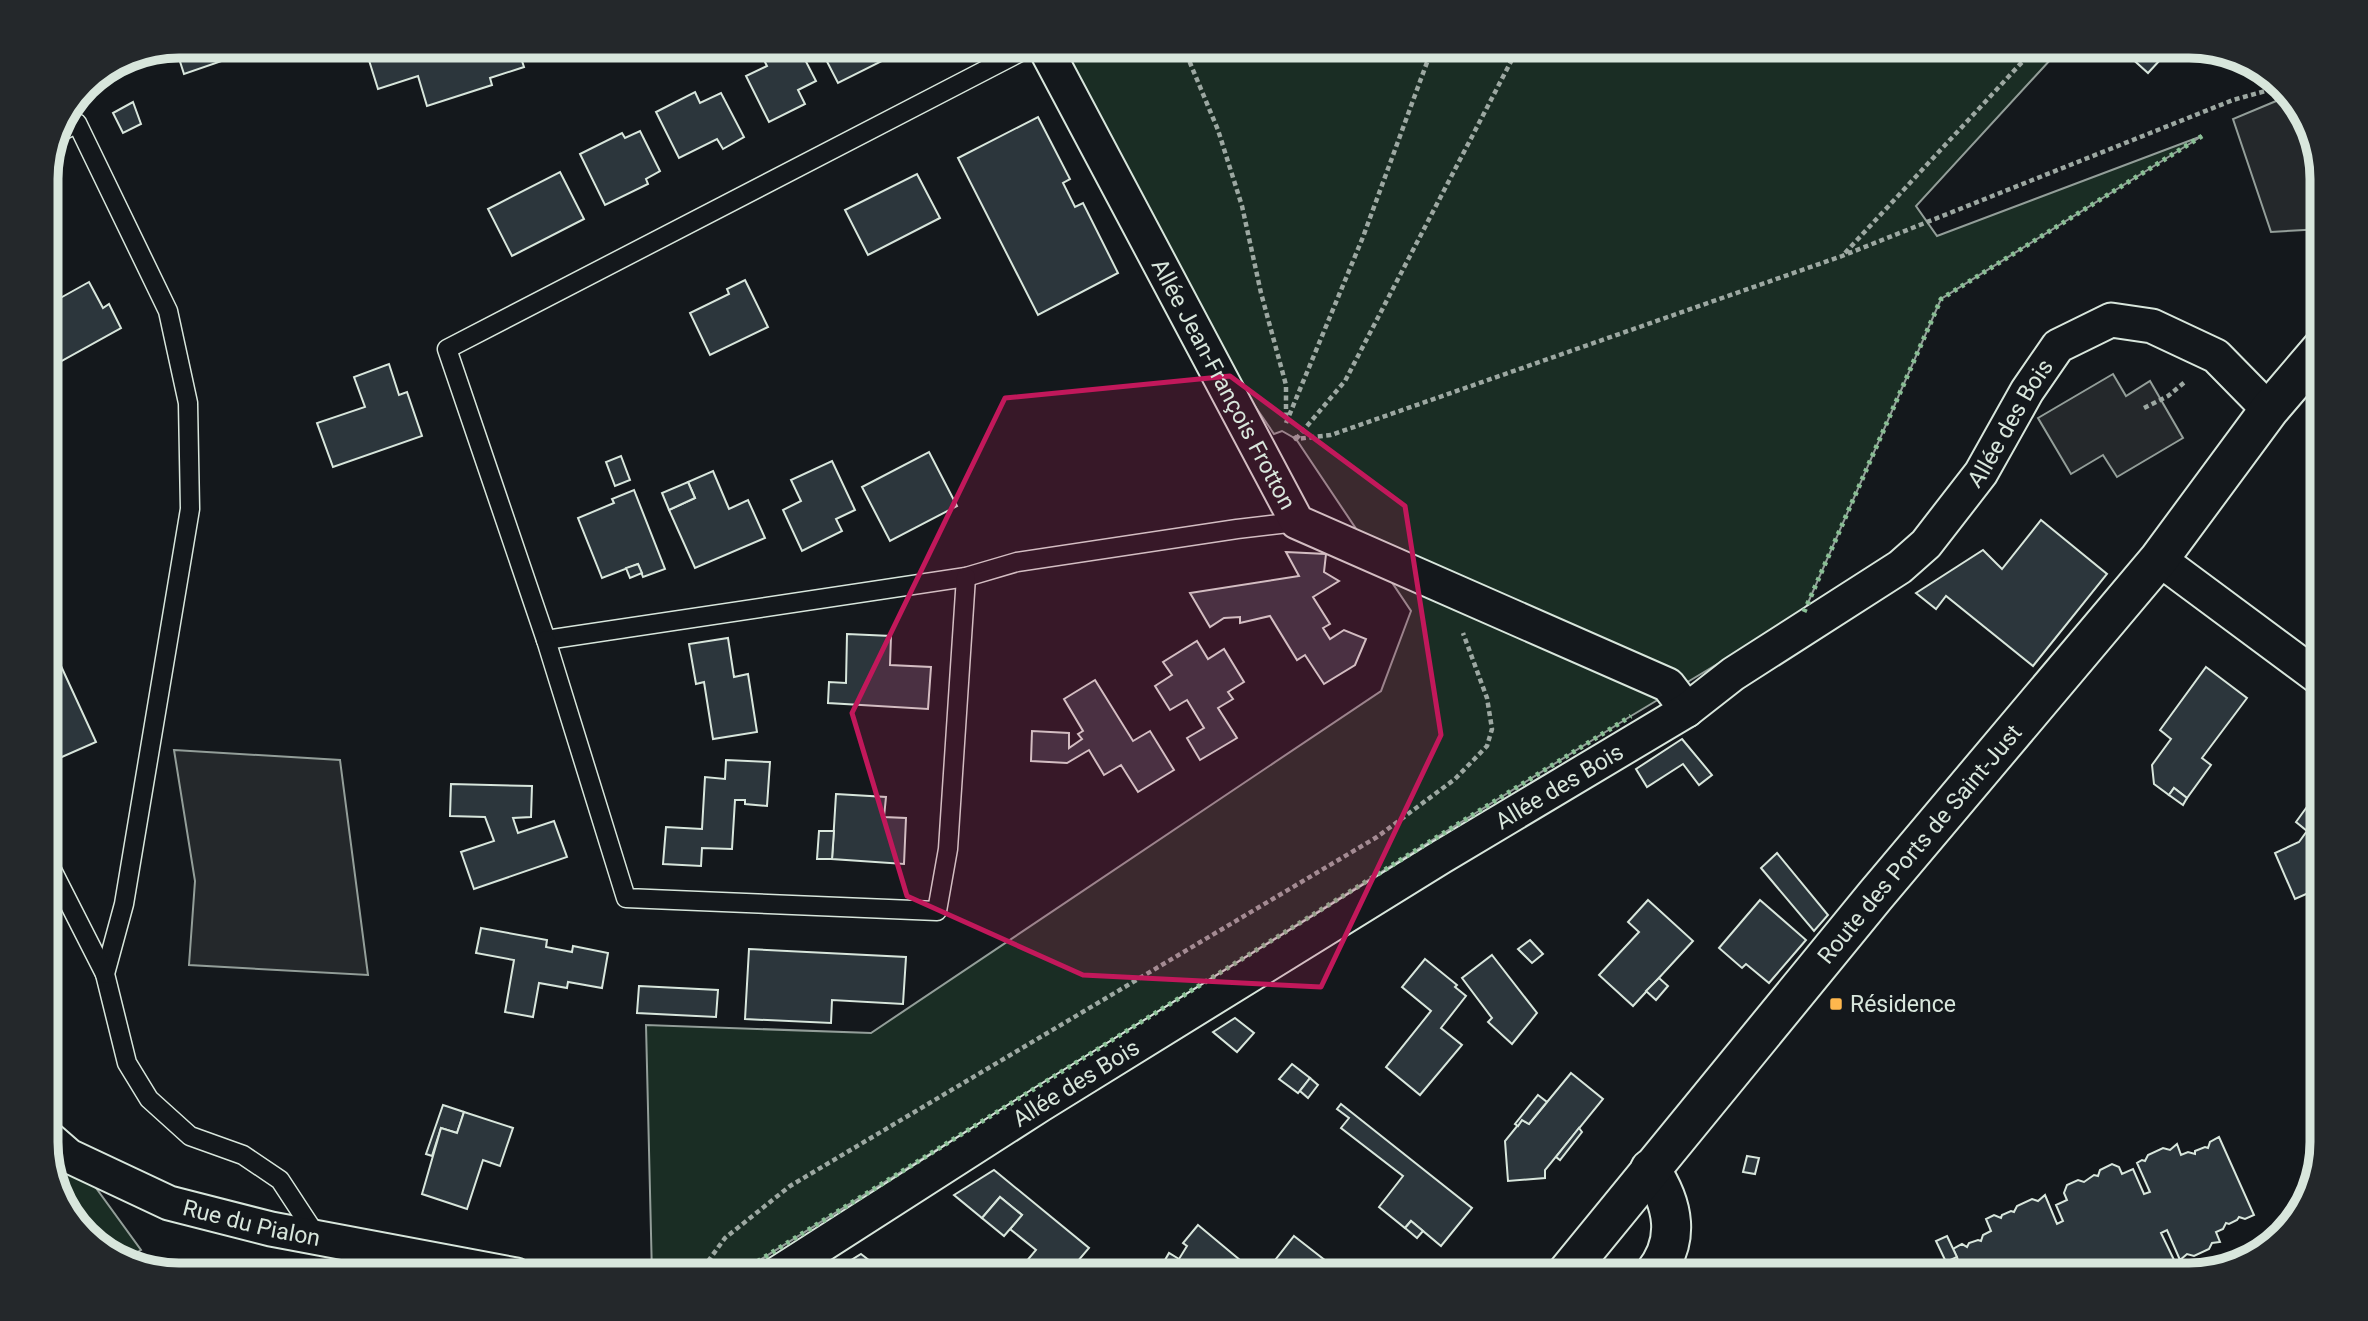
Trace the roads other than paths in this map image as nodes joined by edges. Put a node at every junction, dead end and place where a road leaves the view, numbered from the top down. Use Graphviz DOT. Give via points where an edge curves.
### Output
graph roads {
  1 [pos="1009,58"];
  2 [pos="1050,58"];
  3 [pos="69,127"];
  4 [pos="2310,362"];
  5 [pos="2269,410"];
  6 [pos="1297,522"];
  7 [pos="2159,559"];
  8 [pos="966,578"];
  9 [pos="546,640"];
  10 [pos="2310,671"];
  11 [pos="1687,710"];
  12 [pos="58,882"];
  13 [pos="105,974"];
  14 [pos="58,1146"];
  15 [pos="1650,1169"];
  16 [pos="318,1238"];
  17 [pos="459,1263"];
  18 [pos="795,1263"];
  19 [pos="1575,1263"];
  20 [pos="1663,1263"];
  1 -- 9 [label="lane" via="447,349"];
  2 -- 6 [label="street, Allée Jean-François Frotton"];
  3 -- 13 [label="lane" via="77,123 168,311 188,403 190,509 124,904"];
  4 -- 5 [label="main road, Route des Ports de Saint-Just"];
  5 -- 7 [label="main road, Route des Ports de Saint-Just"];
  5 -- 11 [label="street, Allée des Bois" via="2216,356 2152,326 2111,320 2058,346 1981,473 1926,544 1900,567 1733,674"];
  6 -- 8 [label="lane" via="1017,562"];
  6 -- 11 [label="street, Allée Jean-François Frotton" via="1668,684"];
  7 -- 10 [label="street"];
  7 -- 15 [label="main road, Route des Ports de Saint-Just"];
  8 -- 9 [label="lane"];
  8 -- 9 [label="lane" via="948,849 937,911 626,898"];
  11 -- 18 [label="street, Allée des Bois" via="1040,1105"];
  12 -- 13 [label="lane"];
  13 -- 16 [label="lane" via="127,1063 149,1099 190,1136 243,1155 280,1180"];
  14 -- 16 [label="street, Rue du Pialon" via="69,1156 169,1203"];
  15 -- 19 [label="main road, Route des Ports de Saint-Just"];
  15 -- 20 [label="main road" via="1662,1186 1670,1213 1671,1238"];
  16 -- 17 [label="street, Rue du Pialon"];
}
